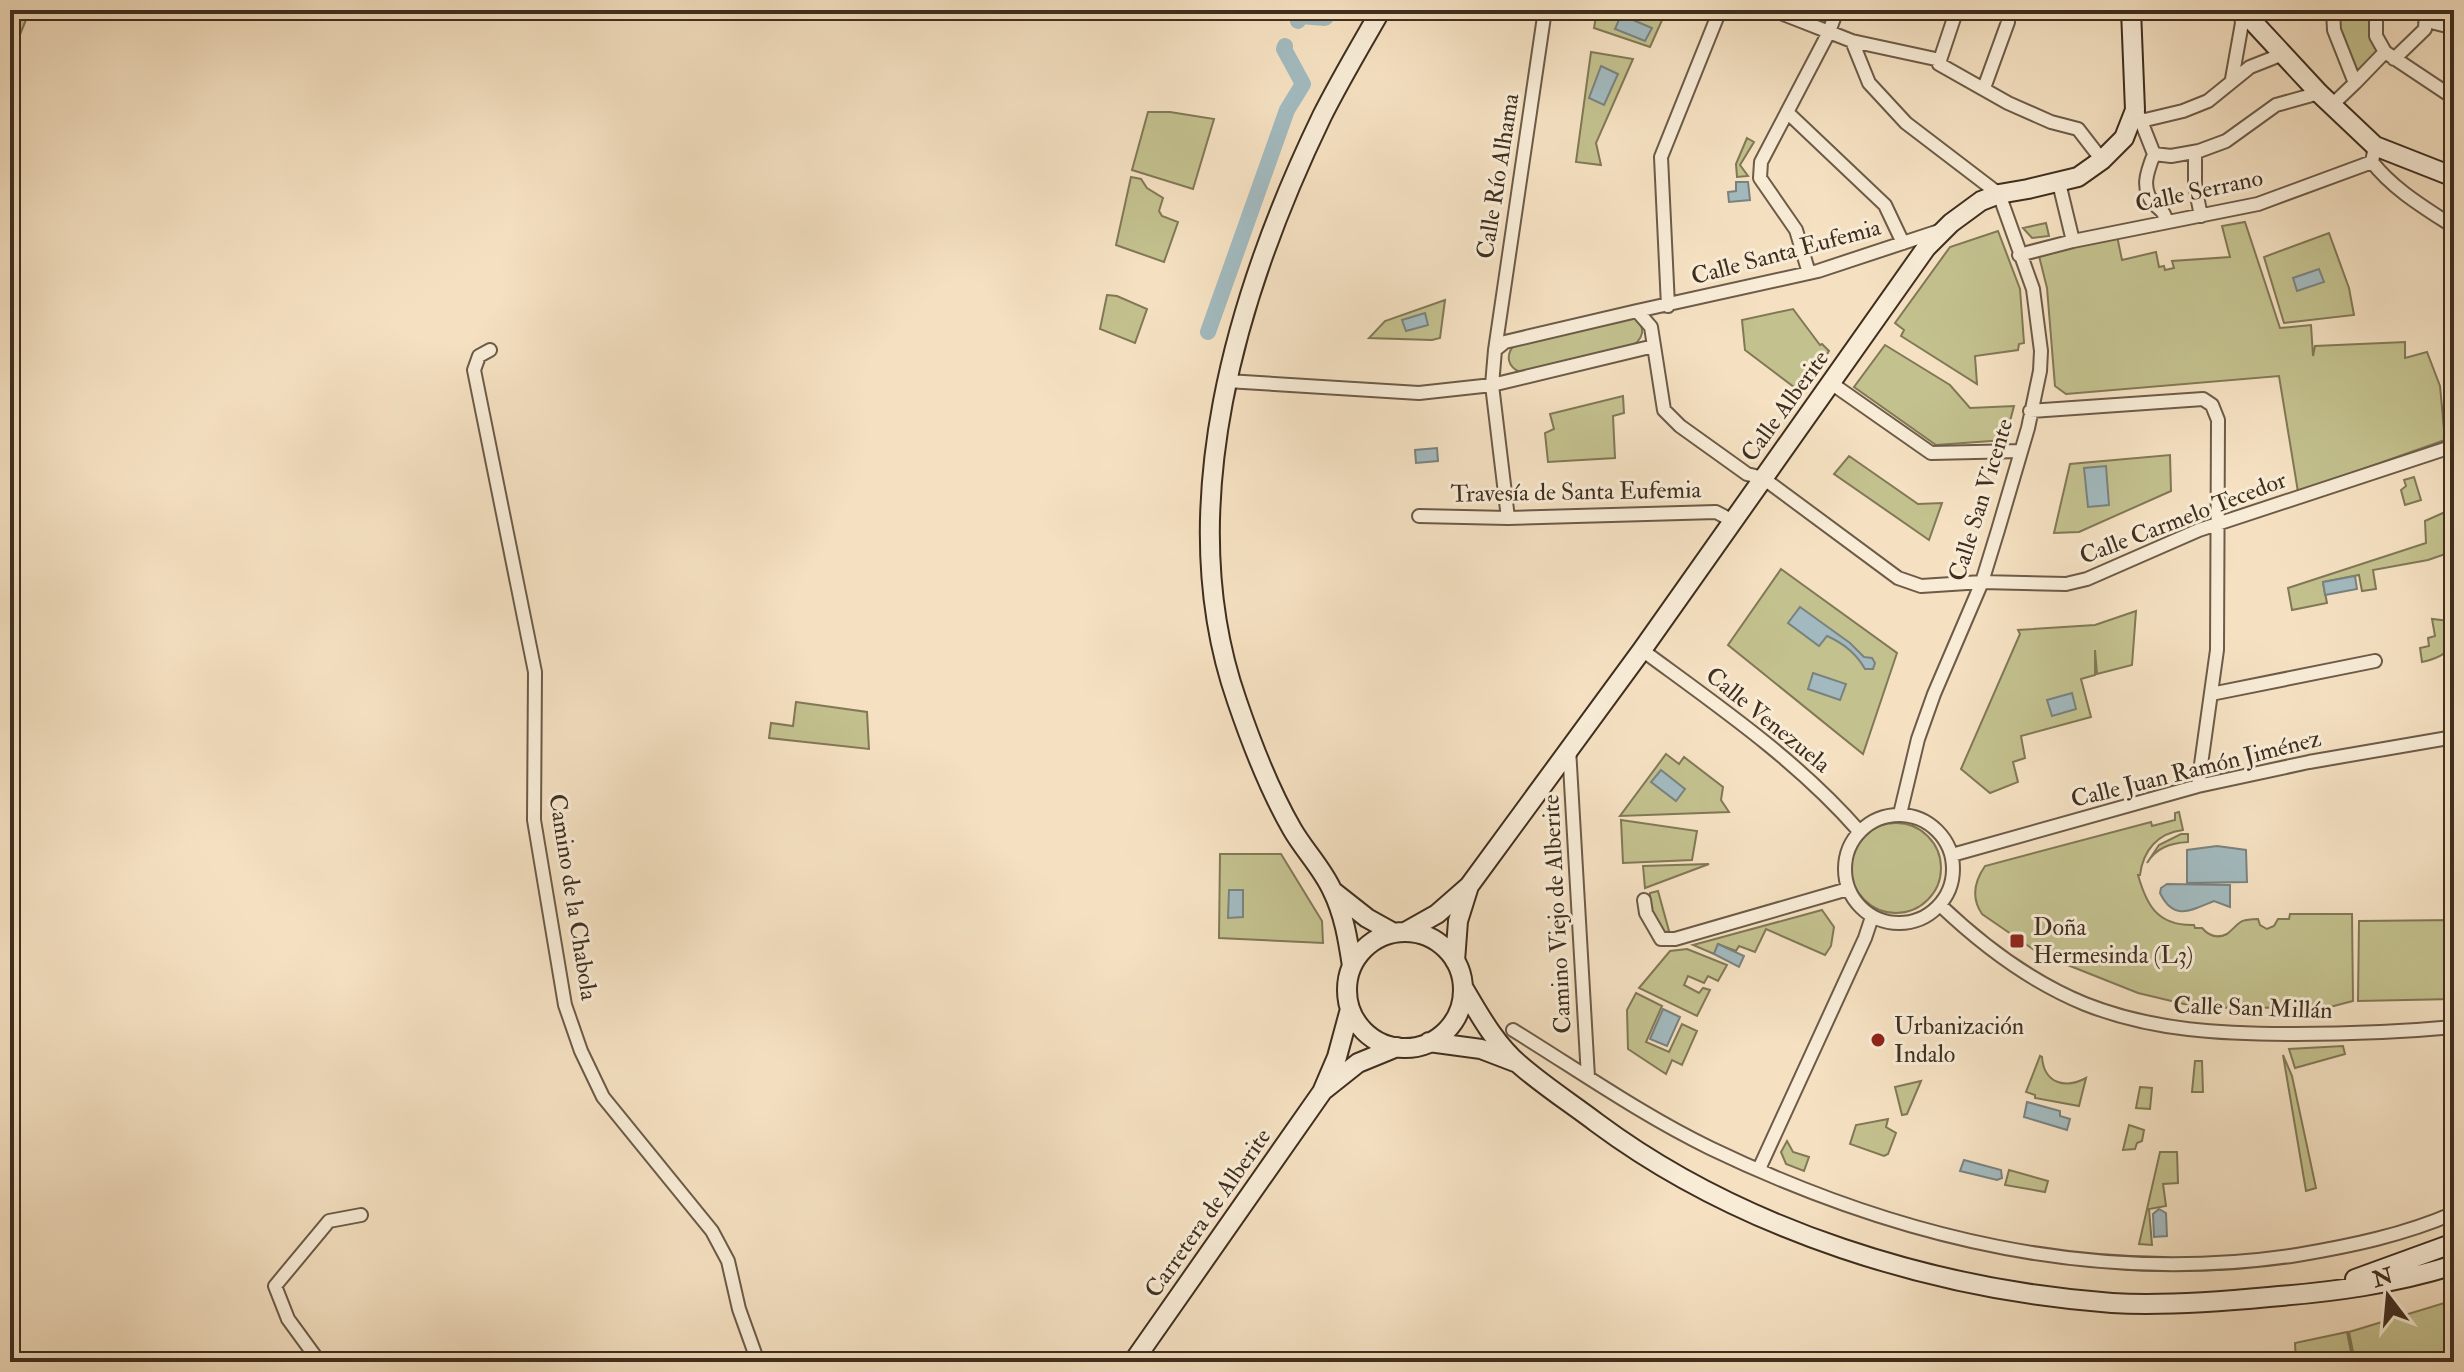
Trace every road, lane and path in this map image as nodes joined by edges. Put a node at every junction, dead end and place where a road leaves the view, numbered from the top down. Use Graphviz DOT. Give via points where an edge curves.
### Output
graph roads {
  1 [pos="1381,10"];
  2 [pos="1545,10"];
  3 [pos="1720,10"];
  4 [pos="1773,10"];
  5 [pos="1833,10"];
  6 [pos="1997,10"];
  7 [pos="2131,10"];
  8 [pos="2241,10"];
  9 [pos="2333,10"];
  10 [pos="2376,10"];
  11 [pos="1956,12"];
  12 [pos="2426,16"];
  13 [pos="1829,32"];
  14 [pos="1852,41"];
  15 [pos="2454,44"];
  16 [pos="2283,54"];
  17 [pos="2390,55"];
  18 [pos="1940,60"];
  19 [pos="2232,79"];
  20 [pos="2355,83"];
  21 [pos="1984,88"];
  22 [pos="2454,98"];
  23 [pos="2326,99"];
  24 [pos="1787,112"];
  25 [pos="2138,115"];
  26 [pos="2195,152"];
  27 [pos="2154,154"];
  28 [pos="2373,154"];
  29 [pos="2102,160"];
  30 [pos="2454,177"];
  31 [pos="2059,183"];
  32 [pos="1999,194"];
  33 [pos="2201,216"];
  34 [pos="2166,221"];
  35 [pos="2454,227"];
  36 [pos="1944,230"];
  37 [pos="2073,241"];
  38 [pos="1903,243"];
  39 [pos="2019,255"];
  40 [pos="1809,273"];
  41 [pos="1664,307"];
  42 [pos="1637,311"];
  43 [pos="1652,330"];
  44 [pos="1654,346"];
  45 [pos="490,350"];
  46 [pos="1494,356"];
  47 [pos="1521,378"];
  48 [pos="1227,381"];
  49 [pos="1831,383"];
  50 [pos="1492,385"];
  51 [pos="2030,411"];
  52 [pos="2454,446"];
  53 [pos="2020,451"];
  54 [pos="1763,478"];
  55 [pos="1419,516"];
  56 [pos="1508,518"];
  57 [pos="1733,521"];
  58 [pos="2219,524"];
  59 [pos="1982,582"];
  60 [pos="1642,650"];
  61 [pos="2375,661"];
  62 [pos="2211,694"];
  63 [pos="2454,737"];
  64 [pos="1569,748"];
  65 [pos="2198,786"];
  66 [pos="1900,814"];
  67 [pos="1859,831"];
  68 [pos="1952,855"];
  69 [pos="1469,886"];
  70 [pos="1848,889"];
  71 [pos="1332,890"];
  72 [pos="1644,900"];
  73 [pos="1940,905"];
  74 [pos="1872,917"];
  75 [pos="1399,932"];
  76 [pos="1455,961"];
  77 [pos="1352,966"];
  78 [pos="1463,987"];
  79 [pos="1350,1009"];
  80 [pos="2454,1027"];
  81 [pos="1513,1030"];
  82 [pos="1429,1042"];
  83 [pos="1397,1047"];
  84 [pos="1518,1063"];
  85 [pos="1588,1077"];
  86 [pos="1322,1092"];
  87 [pos="1759,1169"];
  88 [pos="2454,1213"];
  89 [pos="361,1215"];
  90 [pos="2454,1243"];
  91 [pos="2454,1252"];
  92 [pos="2454,1265"];
  93 [pos="2353,1280"];
  94 [pos="2277,1297"];
  95 [pos="316,1362"];
  96 [pos="758,1362"];
  97 [pos="1133,1362"];
  1 -- 48 [label="main road" via="1295,176 1257,270"];
  2 -- 46 [label="street, Calle Río Alhama"];
  3 -- 41 [label="street" via="1661,157"];
  4 -- 13 [label="street"];
  5 -- 13 [label="street"];
  6 -- 21 [label="street" via="2008,22"];
  7 -- 25 [label="main road, Calle Alberite"];
  8 -- 16 [label="main road"];
  8 -- 19 [label="street"];
  9 -- 20 [label="street" via="2334,30"];
  10 -- 17 [label="street" via="2376,36"];
  11 -- 18 [label="street"];
  12 -- 15 [label="street" via="2451,27"];
  12 -- 17 [label="street" via="2425,29"];
  13 -- 14 [label="street"];
  13 -- 24 [label="street"];
  14 -- 18 [label="street"];
  14 -- 32 [label="street" via="1869,83 1906,123"];
  16 -- 19 [label="street"];
  16 -- 23 [label="main road"];
  17 -- 20 [label="street"];
  17 -- 22 [label="street"];
  18 -- 21 [label="street"];
  19 -- 25 [label="street" via="2208,101 2183,111"];
  20 -- 23 [label="street"];
  21 -- 29 [label="street" via="2051,122 2078,129"];
  23 -- 26 [label="street" via="2276,105 2226,141"];
  23 -- 28 [label="main road"];
  24 -- 38 [label="street" via="1885,205"];
  24 -- 40 [label="street" via="1761,162 1760,178 1796,230"];
  25 -- 27 [label="street"];
  25 -- 29 [label="main road, Calle Alberite"];
  26 -- 27 [label="street"];
  26 -- 33 [label="street"];
  27 -- 34 [label="street" via="2146,189"];
  28 -- 30 [label="main road"];
  28 -- 33 [label="street, Calle Serrano" via="2258,204"];
  28 -- 35 [label="street" via="2383,176"];
  29 -- 31 [label="main road, Calle Alberite"];
  31 -- 32 [label="main road, Calle Alberite"];
  31 -- 37 [label="street"];
  32 -- 36 [label="main road, Calle Alberite" via="1981,201"];
  32 -- 39 [label="street, Calle San Vicente"];
  33 -- 34 [label="street, Calle Serrano"];
  34 -- 37 [label="street, Calle Serrano"];
  36 -- 38 [label="street, Calle Santa Eufemia"];
  36 -- 49 [label="main road, Calle Alberite"];
  37 -- 39 [label="street, Calle Serrano"];
  38 -- 40 [label="street, Calle Santa Eufemia"];
  39 -- 51 [label="street, Calle San Vicente" via="2033,289 2041,351"];
  40 -- 41 [label="street, Calle Santa Eufemia"];
  41 -- 42 [label="street, Calle Santa Eufemia"];
  41 -- 43 [label="street" via="1652,318"];
  42 -- 43 [label="street"];
  42 -- 46 [label="street, Calle Santa Eufemia" via="1505,342"];
  43 -- 44 [label="street"];
  44 -- 47 [label="street"];
  44 -- 54 [label="street, Calle Carmelo Tecedor" via="1664,410 1747,474"];
  45 -- 96 [label="street, Camino de la Chabola" via="479,356 474,370 535,672 534,820 565,1005 603,1097 712,1231 728,1261"];
  46 -- 47 [label="street" via="1496,372"];
  46 -- 50 [label="street"];
  47 -- 50 [label="street"];
  48 -- 50 [label="street" via="1419,393"];
  48 -- 71 [label="main road" via="1212,470 1216,620 1256,755 1292,828"];
  49 -- 53 [label="street" via="1931,453"];
  49 -- 54 [label="main road, Calle Alberite"];
  50 -- 56 [label="street"];
  51 -- 53 [label="street, Calle San Vicente"];
  51 -- 58 [label="street" via="2203,399 2218,420"];
  52 -- 58 [label="street, Calle Carmelo Tecedor"];
  53 -- 59 [label="street, Calle San Vicente"];
  54 -- 57 [label="main road, Calle Alberite"];
  54 -- 59 [label="street, Calle Carmelo Tecedor" via="1898,578 1921,586"];
  55 -- 56 [label="street, Travesía de Santa Eufemia"];
  56 -- 57 [label="street, Travesía de Santa Eufemia" via="1716,512"];
  57 -- 60 [label="main road, Calle Alberite"];
  58 -- 59 [label="street, Calle Carmelo Tecedor" via="2087,579 2066,584"];
  58 -- 62 [label="street"];
  59 -- 66 [label="street, Calle San Vicente" via="1928,709"];
  60 -- 64 [label="main road, Calle Alberite"];
  60 -- 67 [label="street, Calle Venezuela" via="1766,742"];
  61 -- 62 [label="street"];
  62 -- 65 [label="street"];
  63 -- 65 [label="street, Calle Juan Ramón Jiménez"];
  64 -- 69 [label="main road, Calle Alberite"];
  64 -- 85 [label="street, Camino Viejo de Alberite"];
  65 -- 68 [label="street, Calle Juan Ramón Jiménez"];
  66 -- 67 [label="street" via="1883,816"];
  66 -- 68 [label="street" via="1932,825"];
  67 -- 70 [label="street" via="1845,859"];
  68 -- 73 [label="street" via="1949,890"];
  69 -- 75 [label="main road, Calle Alberite" via="1437,914"];
  69 -- 76 [label="main road, Calle Alberite" via="1458,921"];
  70 -- 72 [label="street" via="1675,939 1661,939"];
  70 -- 74 [label="street"];
  71 -- 75 [label="main road" via="1367,918"];
  71 -- 77 [label="main road"];
  73 -- 74 [label="street" via="1908,923"];
  73 -- 80 [label="street, Calle San Millán" via="2017,968 2085,1004 2152,1025 2241,1035"];
  74 -- 87 [label="street"];
  75 -- 76 [label="main road" via="1429,937"];
  75 -- 77 [label="main road" via="1369,944"];
  76 -- 78 [label="main road"];
  77 -- 79 [label="main road" via="1347,980"];
  78 -- 82 [label="main road" via="1451,1025"];
  78 -- 84 [label="main road" via="1485,1025"];
  79 -- 83 [label="main road" via="1368,1035"];
  79 -- 86 [label="main road, Carretera de Alberite"];
  81 -- 85 [label="street"];
  82 -- 83 [label="main road"];
  82 -- 84 [label="main road" via="1481,1049"];
  83 -- 86 [label="main road, Carretera de Alberite" via="1358,1063"];
  84 -- 94 [label="main road" via="1646,1158 1767,1221 1881,1260 1960,1281 2114,1303"];
  85 -- 87 [label="street" via="1709,1148"];
  86 -- 97 [label="main road, Carretera de Alberite"];
  87 -- 88 [label="street" via="1880,1218 1997,1248 2100,1262 2206,1264 2271,1258 2341,1248"];
  89 -- 95 [label="street" via="329,1221 275,1286 288,1319"];
  90 -- 93 [label="main road"];
  91 -- 93 [label="main road"];
  92 -- 94 [label="main road" via="2358,1289"];
  93 -- 94 [label="main road"];
}
